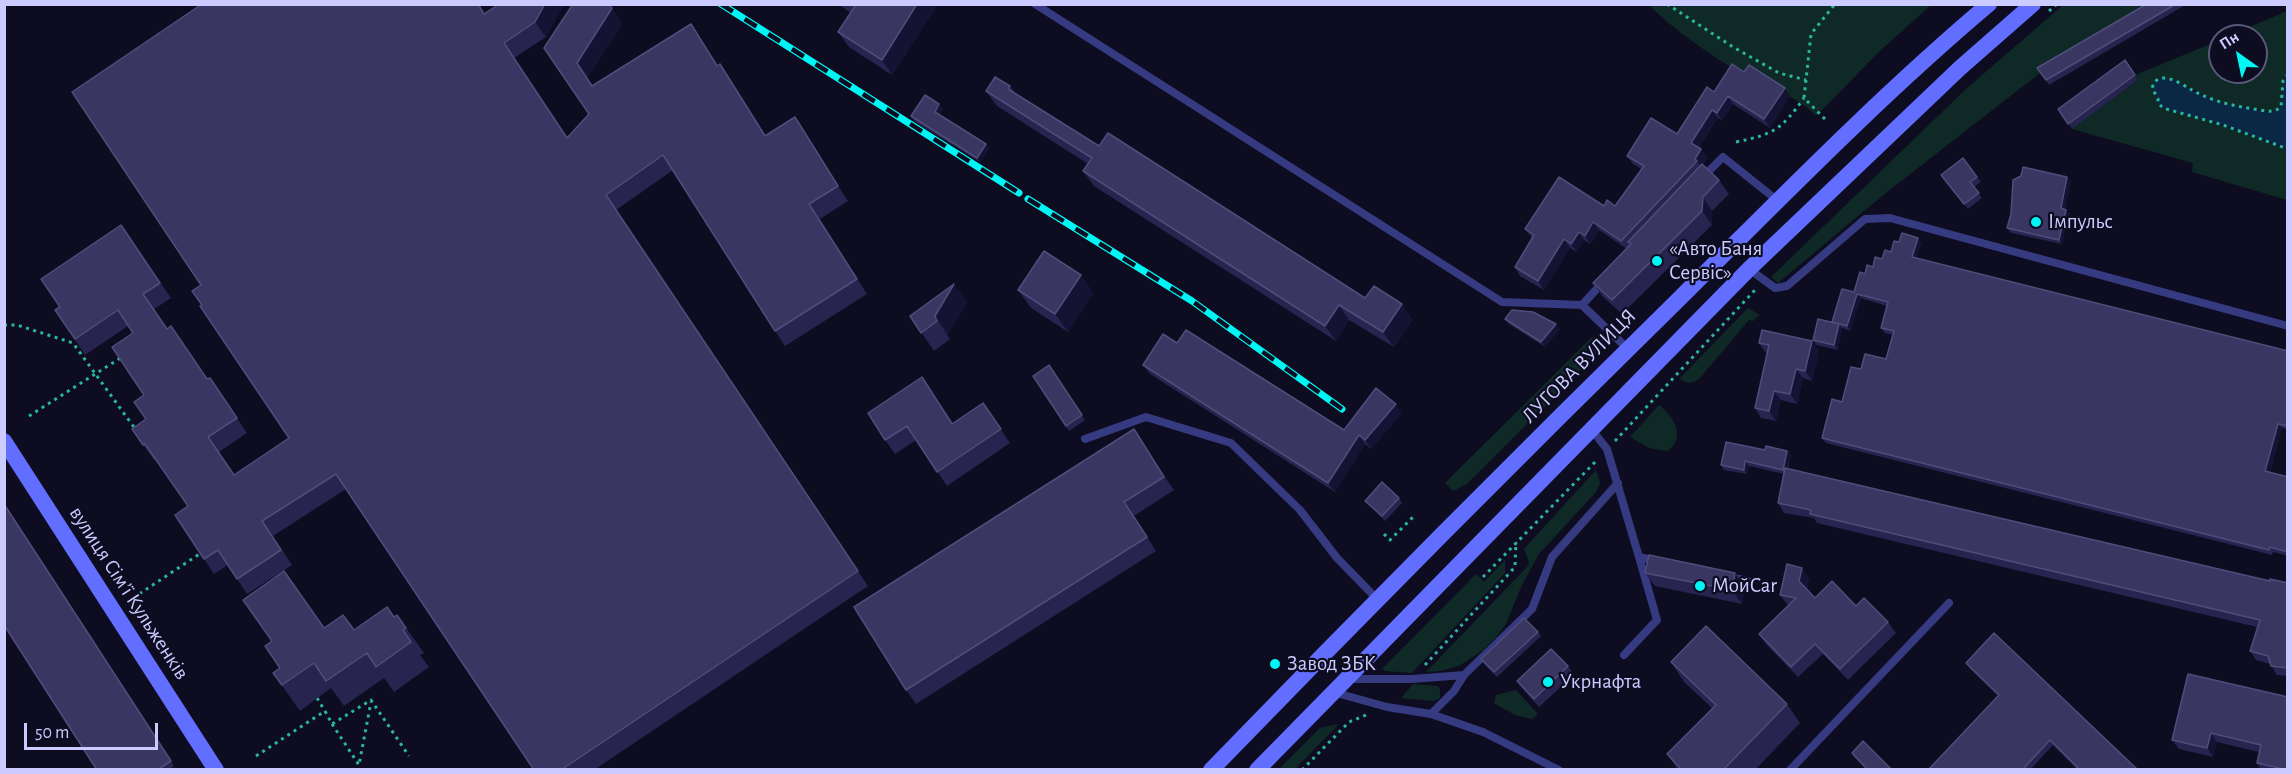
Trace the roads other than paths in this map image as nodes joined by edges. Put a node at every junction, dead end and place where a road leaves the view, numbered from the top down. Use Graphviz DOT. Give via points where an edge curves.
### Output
graph roads {
  1 [pos="1035,4"];
  2 [pos="1989,4"];
  3 [pos="2033,4"];
  4 [pos="1698,183"];
  5 [pos="1778,201"];
  6 [pos="1615,270"];
  7 [pos="1749,270"];
  8 [pos="1582,304"];
  9 [pos="2288,326"];
  10 [pos="1628,349"];
  11 [pos="1592,430"];
  12 [pos="1084,439"];
  13 [pos="4,441"];
  14 [pos="1618,483"];
  15 [pos="1639,557"];
  16 [pos="1672,564"];
  17 [pos="1715,574"];
  18 [pos="1748,581"];
  19 [pos="1378,600"];
  20 [pos="1949,603"];
  21 [pos="1624,655"];
  22 [pos="1464,675"];
  23 [pos="1346,678"];
  24 [pos="1333,692"];
  25 [pos="1431,714"];
  26 [pos="1211,769"];
  27 [pos="216,770"];
  28 [pos="1257,770"];
  29 [pos="1559,770"];
  30 [pos="1790,770"];
  1 -- 8 [label="lane" via="1502,302"];
  2 -- 5 [label="main road, ЛУГОВА ВУЛИЦЯ" via="1939,46"];
  3 -- 7 [label="main road" via="1960,68"];
  4 -- 5 [label="lane" via="1722,157"];
  5 -- 10 [label="main road, ЛУГОВА ВУЛИЦЯ"];
  6 -- 8 [label="lane"];
  7 -- 9 [label="lane" via="1775,288 1787,286 1864,219 1890,218"];
  7 -- 11 [label="main road"];
  8 -- 10 [label="lane"];
  10 -- 19 [label="main road, ЛУГОВА ВУЛИЦЯ"];
  11 -- 14 [label="lane" via="1607,449"];
  11 -- 23 [label="main road"];
  12 -- 19 [label="lane" via="1146,417 1231,443 1300,510 1337,558"];
  13 -- 27 [label="main road, вулиця Сімʼї Кульженків"];
  14 -- 15 [label="lane"];
  14 -- 22 [label="lane" via="1552,557 1532,609"];
  15 -- 16 [label="lane"];
  15 -- 21 [label="lane" via="1657,620"];
  17 -- 18 [label="lane"];
  19 -- 26 [label="main road, ЛУГОВА ВУЛИЦЯ"];
  20 -- 30 [label="lane"];
  22 -- 23 [label="lane"];
  22 -- 25 [label="lane"];
  23 -- 24 [label="main road"];
  24 -- 25 [label="lane"];
  24 -- 28 [label="main road"];
  25 -- 29 [label="lane" via="1483,732"];
}
